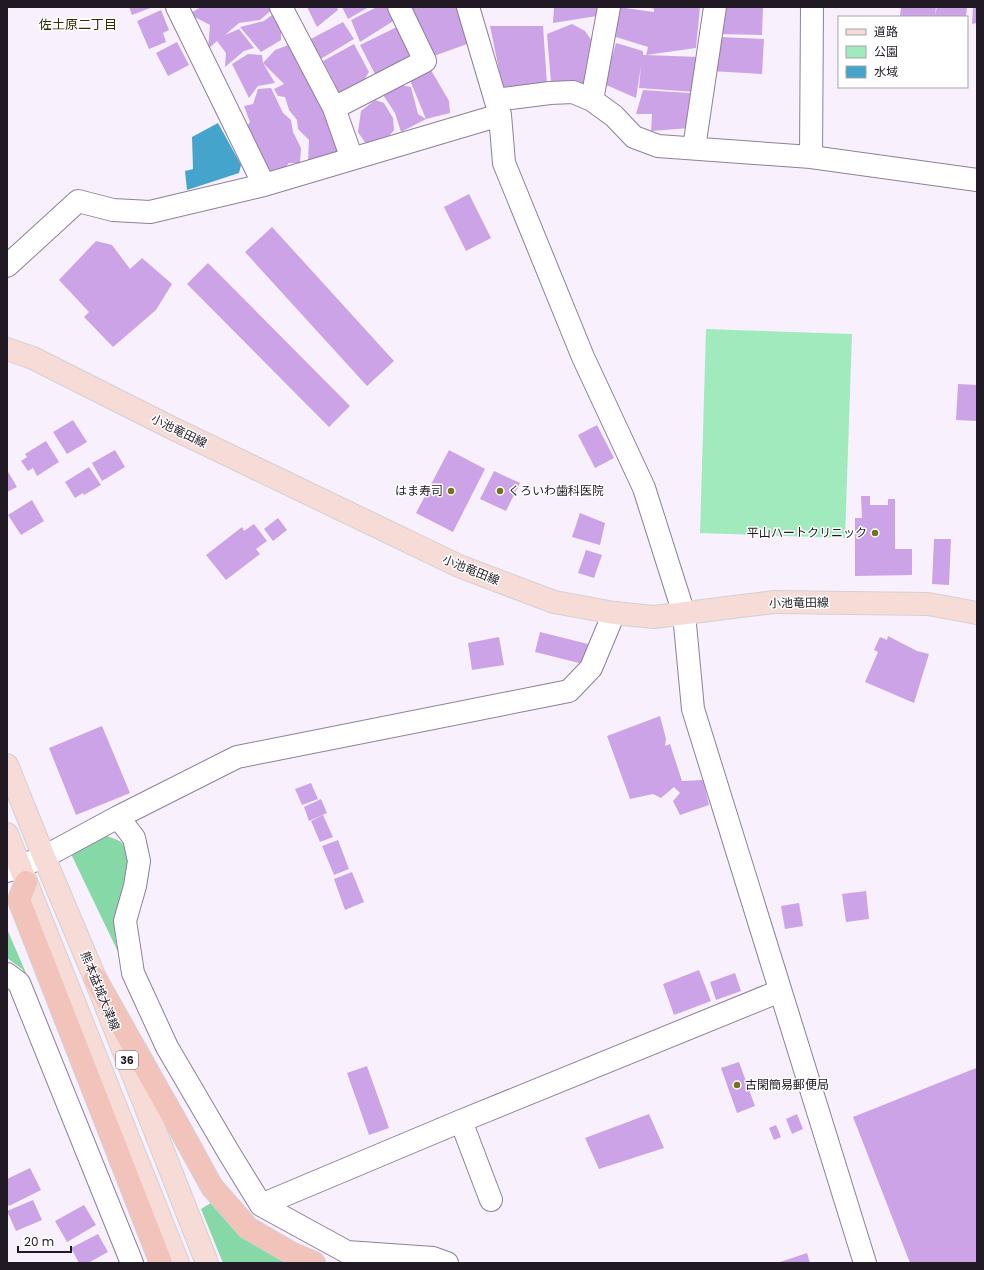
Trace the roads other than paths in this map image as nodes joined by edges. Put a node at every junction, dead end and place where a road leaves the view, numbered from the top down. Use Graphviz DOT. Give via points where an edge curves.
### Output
graph roads {
  1 [pos="281,7"];
  2 [pos="399,7"];
  3 [pos="468,7"];
  4 [pos="609,7"];
  5 [pos="715,7"];
  6 [pos="812,7"];
  7 [pos="183,8"];
  8 [pos="592,100"];
  9 [pos="498,107"];
  10 [pos="334,108"];
  11 [pos="694,148"];
  12 [pos="812,157"];
  13 [pos="352,159"];
  14 [pos="977,180"];
  15 [pos="264,185"];
  16 [pos="7,266"];
  17 [pos="7,349"];
  18 [pos="977,613"];
  19 [pos="614,614"];
  20 [pos="684,614"];
  21 [pos="7,765"];
  22 [pos="118,817"];
  23 [pos="7,834"];
  24 [pos="44,857"];
  25 [pos="18,873"];
  26 [pos="7,974"];
  27 [pos="95,978"];
  28 [pos="780,992"];
  29 [pos="461,1121"];
  30 [pos="491,1200"];
  31 [pos="261,1205"];
  32 [pos="125,1260"];
  33 [pos="161,1263"];
  34 [pos="178,1263"];
  35 [pos="207,1263"];
  36 [pos="314,1263"];
  37 [pos="447,1263"];
  38 [pos="865,1263"];
  1 -- 10 [label="street"];
  2 -- 10 [label="street" via="425,61"];
  3 -- 9 [label="street"];
  4 -- 8 [label="street"];
  5 -- 11 [label="street"];
  6 -- 12 [label="street"];
  7 -- 15 [label="street"];
  8 -- 9 [label="street" via="573,92 550,93"];
  8 -- 11 [label="street" via="614,116 634,137 658,146"];
  9 -- 13 [label="street"];
  9 -- 20 [label="street" via="504,163 583,357 644,488"];
  10 -- 13 [label="street"];
  11 -- 12 [label="street"];
  12 -- 14 [label="street"];
  13 -- 15 [label="street"];
  15 -- 16 [label="street" via="150,212 113,210 78,201"];
  17 -- 19 [label="main road, 小池竜田線" via="33,358 459,566 554,602"];
  18 -- 20 [label="main road, 小池竜田線" via="928,604 774,602"];
  19 -- 20 [label="main road, 小池竜田線" via="654,617"];
  19 -- 22 [label="street" via="591,668 569,691 237,757"];
  20 -- 28 [label="street" via="694,709"];
  21 -- 24 [label="main road, 熊本益城大津線 / 36"];
  22 -- 24 [label="street"];
  22 -- 31 [label="street" via="134,838 139,861 125,921 133,973 167,1047"];
  23 -- 25 [label="main road, 36"];
  24 -- 25 [label="street"];
  24 -- 27 [label="main road, 熊本益城大津線 / 36"];
  25 -- 33 [label="highway" via="19,900"];
  25 -- 34 [label="main road, 36"];
  26 -- 32 [label="street" via="19,983"];
  27 -- 35 [label="main road, 熊本益城大津線 / 36"];
  27 -- 36 [label="highway" via="212,1187 248,1228"];
  28 -- 29 [label="street"];
  28 -- 38 [label="street"];
  29 -- 30 [label="street"];
  29 -- 31 [label="street"];
  31 -- 37 [label="street" via="347,1252 434,1258"];
}
